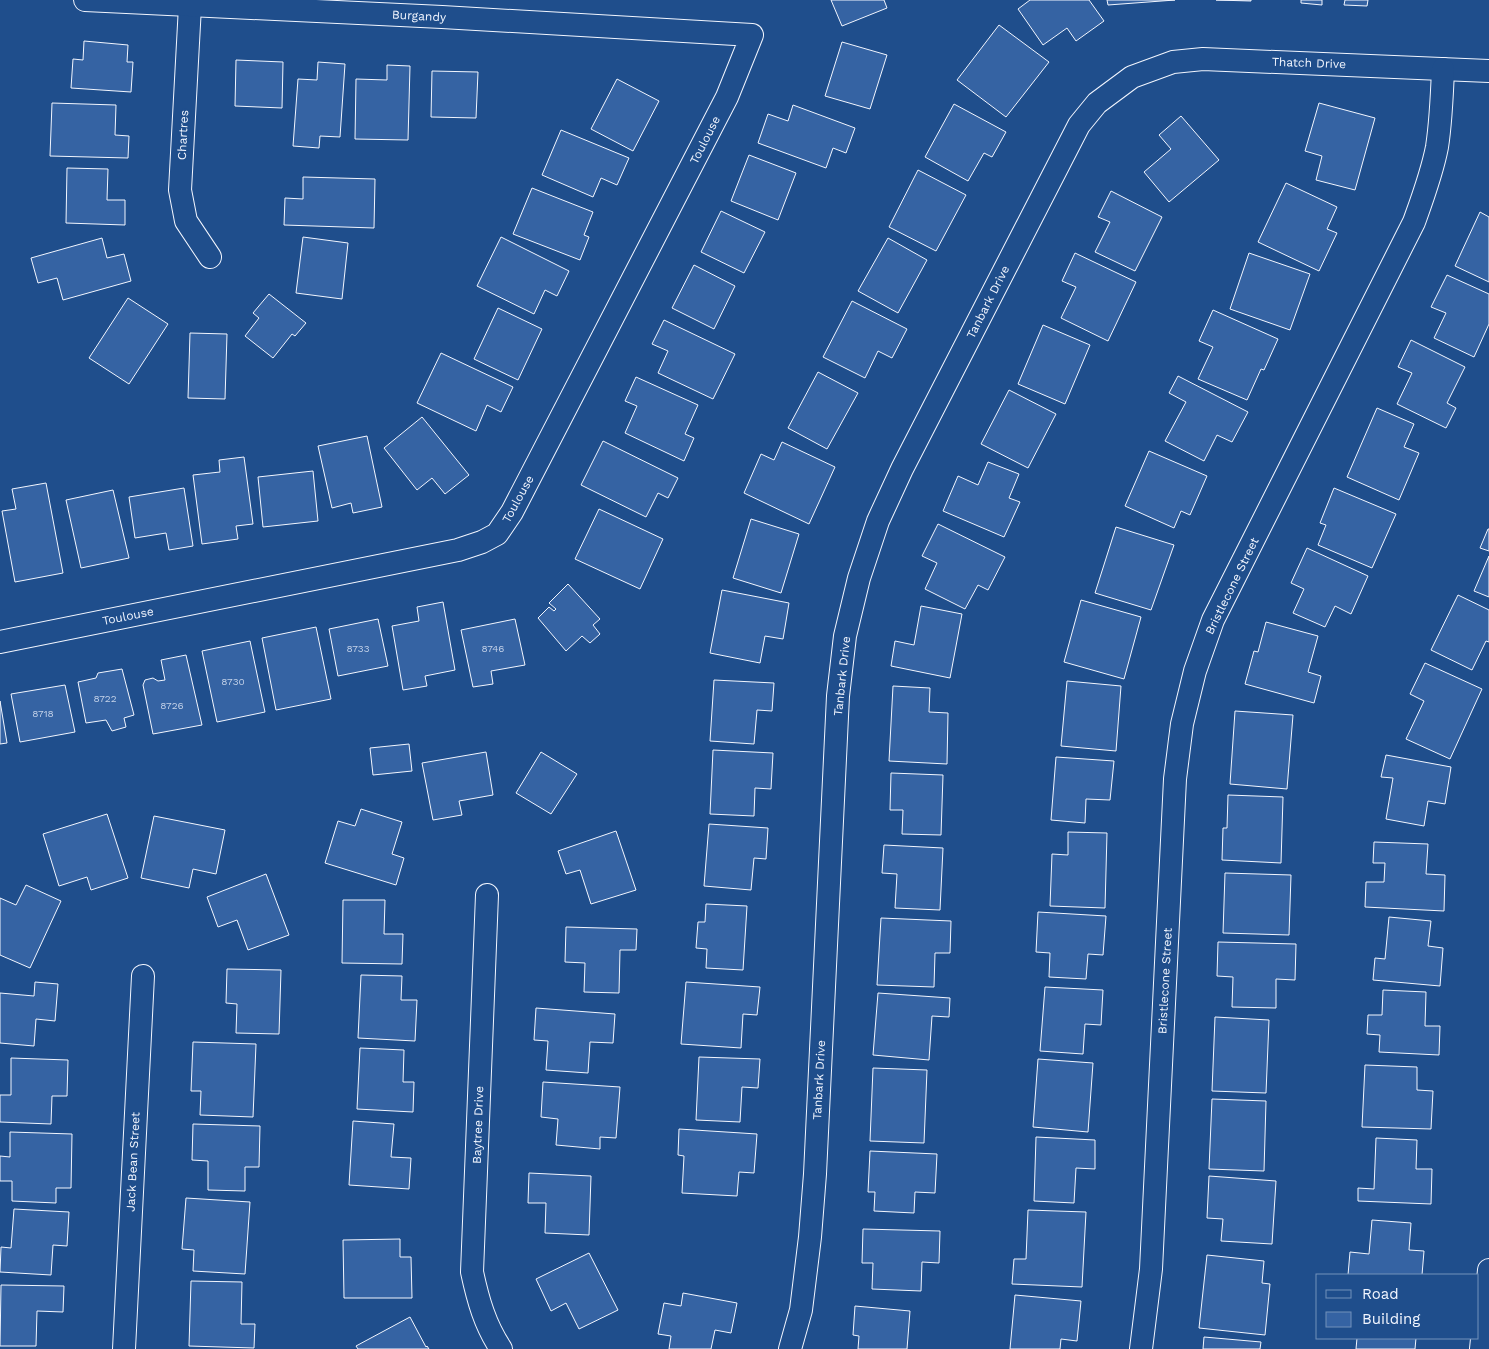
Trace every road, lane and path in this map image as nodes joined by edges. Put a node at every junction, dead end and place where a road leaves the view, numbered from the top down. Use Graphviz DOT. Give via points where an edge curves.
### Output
graph roads {
  1 [pos="85,0"];
  2 [pos="190,6"];
  3 [pos="442,8"];
  4 [pos="752,35"];
  5 [pos="1443,69"];
  6 [pos="1489,71"];
  7 [pos="1132,78"];
  8 [pos="210,257"];
  9 [pos="0,642"];
  10 [pos="487,895"];
  11 [pos="143,976"];
  12 [pos="1489,1270"];
  13 [pos="124,1349"];
  14 [pos="501,1349"];
  15 [pos="790,1349"];
  16 [pos="1141,1349"];
  17 [pos="1481,1349"];
  1 -- 2 [label="street, Burgandy"];
  2 -- 3 [label="street, Burgandy"];
  2 -- 8 [label="street, Chartres" via="180,190 186,221"];
  3 -- 4 [label="street, Burgandy"];
  4 -- 9 [label="street, Toulouse" via="727,97 517,504 497,534 458,550"];
  5 -- 6 [label="street, Thatch Drive"];
  5 -- 7 [label="street, Thatch Drive" via="1203,59 1174,62"];
  5 -- 16 [label="street, Bristlecone Street" via="1442,109 1436,148 1414,222 1213,620 1195,671 1182,724 1175,778 1151,1268"];
  7 -- 15 [label="street, Tanbark Drive" via="1097,102 1079,125 902,469 878,521 859,578 845,636 838,696 815,1174 800,1310"];
  10 -- 14 [label="street, Baytree Drive" via="472,1272 479,1305"];
  11 -- 13 [label="street, Jack Bean Street"];
  12 -- 17 [label="street"];
}
